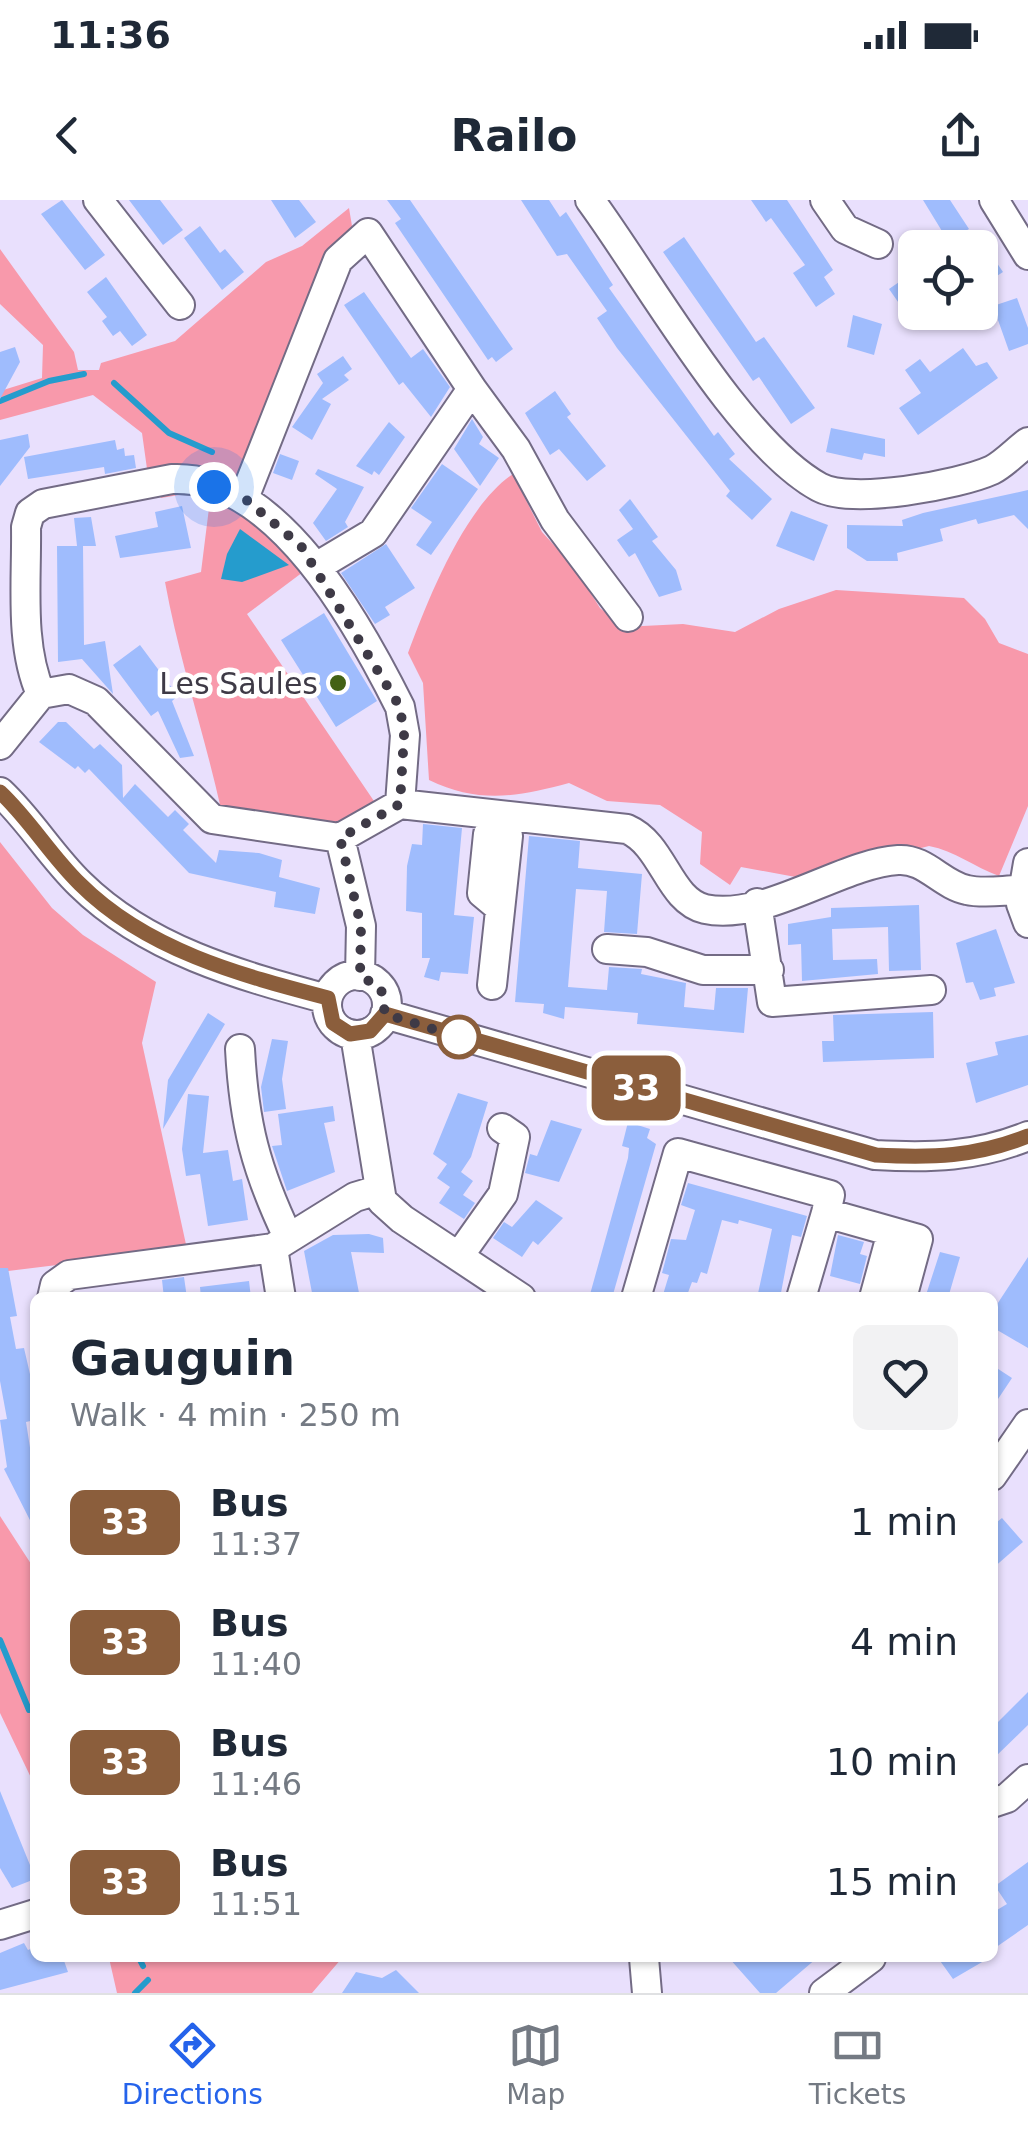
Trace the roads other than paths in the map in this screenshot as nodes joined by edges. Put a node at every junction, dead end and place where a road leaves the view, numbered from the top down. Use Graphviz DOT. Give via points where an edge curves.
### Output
graph roads {
  1 [pos="98,200"];
  2 [pos="590,200"];
  3 [pos="825,200"];
  4 [pos="994,200"];
  5 [pos="878,244"];
  6 [pos="1028,255"];
  7 [pos="180,305"];
  8 [pos="472,388"];
  9 [pos="1028,442"];
  10 [pos="244,498"];
  11 [pos="316,567"];
  12 [pos="628,617"];
  13 [pos="41,694"];
  14 [pos="0,745"];
  15 [pos="0,792"];
  16 [pos="400,804"];
  17 [pos="500,817"];
  18 [pos="340,838"];
  19 [pos="1028,862"];
  20 [pos="1021,890"];
  21 [pos="757,903"];
  22 [pos="1028,923"];
  23 [pos="607,950"];
  24 [pos="769,970"];
  25 [pos="360,976"];
  26 [pos="492,985"];
  27 [pos="931,990"];
  28 [pos="328,998"];
  29 [pos="385,1014"];
  30 [pos="355,1034"];
  31 [pos="240,1050"];
  32 [pos="502,1128"];
  33 [pos="1028,1136"];
  34 [pos="378,1190"];
  35 [pos="826,1212"];
  36 [pos="892,1232"];
  37 [pos="280,1243"];
  38 [pos="458,1256"];
  39 [pos="53,1292"];
  40 [pos="281,1292"];
  41 [pos="511,1292"];
  42 [pos="638,1292"];
  43 [pos="804,1292"];
  44 [pos="876,1292"];
  45 [pos="904,1292"];
  46 [pos="1026,1430"];
  47 [pos="998,1460"];
  48 [pos="1028,1779"];
  49 [pos="998,1802"];
  50 [pos="30,1916"];
  51 [pos="0,1925"];
  52 [pos="644,1962"];
  53 [pos="865,1962"];
  54 [pos="647,1993"];
  55 [pos="824,1993"];
  1 -- 7 [label="street"];
  2 -- 9 [label="street" via="735,406 770,448 821,489 872,496 910,490 992,470"];
  3 -- 5 [label="street" via="845,229"];
  4 -- 6 [label="street"];
  8 -- 10 [label="street" via="368,233 338,260"];
  8 -- 11 [label="street" via="373,533"];
  8 -- 12 [label="street"];
  10 -- 11 [label="street" via="284,528"];
  10 -- 13 [label="street" via="172,478 35,507 26,527 29,646"];
  11 -- 16 [label="street" via="400,707"];
  13 -- 14 [label="street"];
  13 -- 18 [label="street" via="69,689 96,700 212,818"];
  15 -- 28 [label="street" via="82,886 132,926 199,960"];
  16 -- 17 [label="street"];
  16 -- 18 [label="street"];
  17 -- 21 [label="street" via="627,830 650,844 694,904 720,910"];
  17 -- 26 [label="street" via="488,834 482,893 500,908"];
  18 -- 25 [label="street" via="361,926"];
  19 -- 20 [label="street"];
  20 -- 21 [label="street" via="966,890 919,864 896,860"];
  20 -- 22 [label="street"];
  21 -- 24 [label="street"];
  23 -- 24 [label="street" via="648,952 704,970"];
  24 -- 27 [label="street" via="772,1002"];
  25 -- 28 [label="street" via="338,982"];
  25 -- 29 [label="street" via="381,988"];
  28 -- 30 [label="street" via="333,1023"];
  29 -- 30 [label="street" via="374,1029"];
  29 -- 33 [label="street" via="876,1155 942,1158"];
  30 -- 34 [label="street"];
  31 -- 37 [label="street" via="243,1114"];
  32 -- 38 [label="street" via="514,1137 502,1194"];
  34 -- 37 [label="street" via="354,1197"];
  34 -- 38 [label="street" via="387,1208"];
  35 -- 36 [label="street"];
  35 -- 42 [label="street" via="830,1195 678,1153"];
  35 -- 43 [label="street"];
  36 -- 44 [label="street"];
  36 -- 45 [label="street" via="918,1239"];
  37 -- 39 [label="street" via="69,1275"];
  37 -- 40 [label="street"];
  38 -- 41 [label="street"];
  46 -- 47 [label="street"];
  48 -- 49 [label="street"];
  50 -- 51 [label="street"];
  52 -- 54 [label="street"];
  53 -- 55 [label="street"];
}
